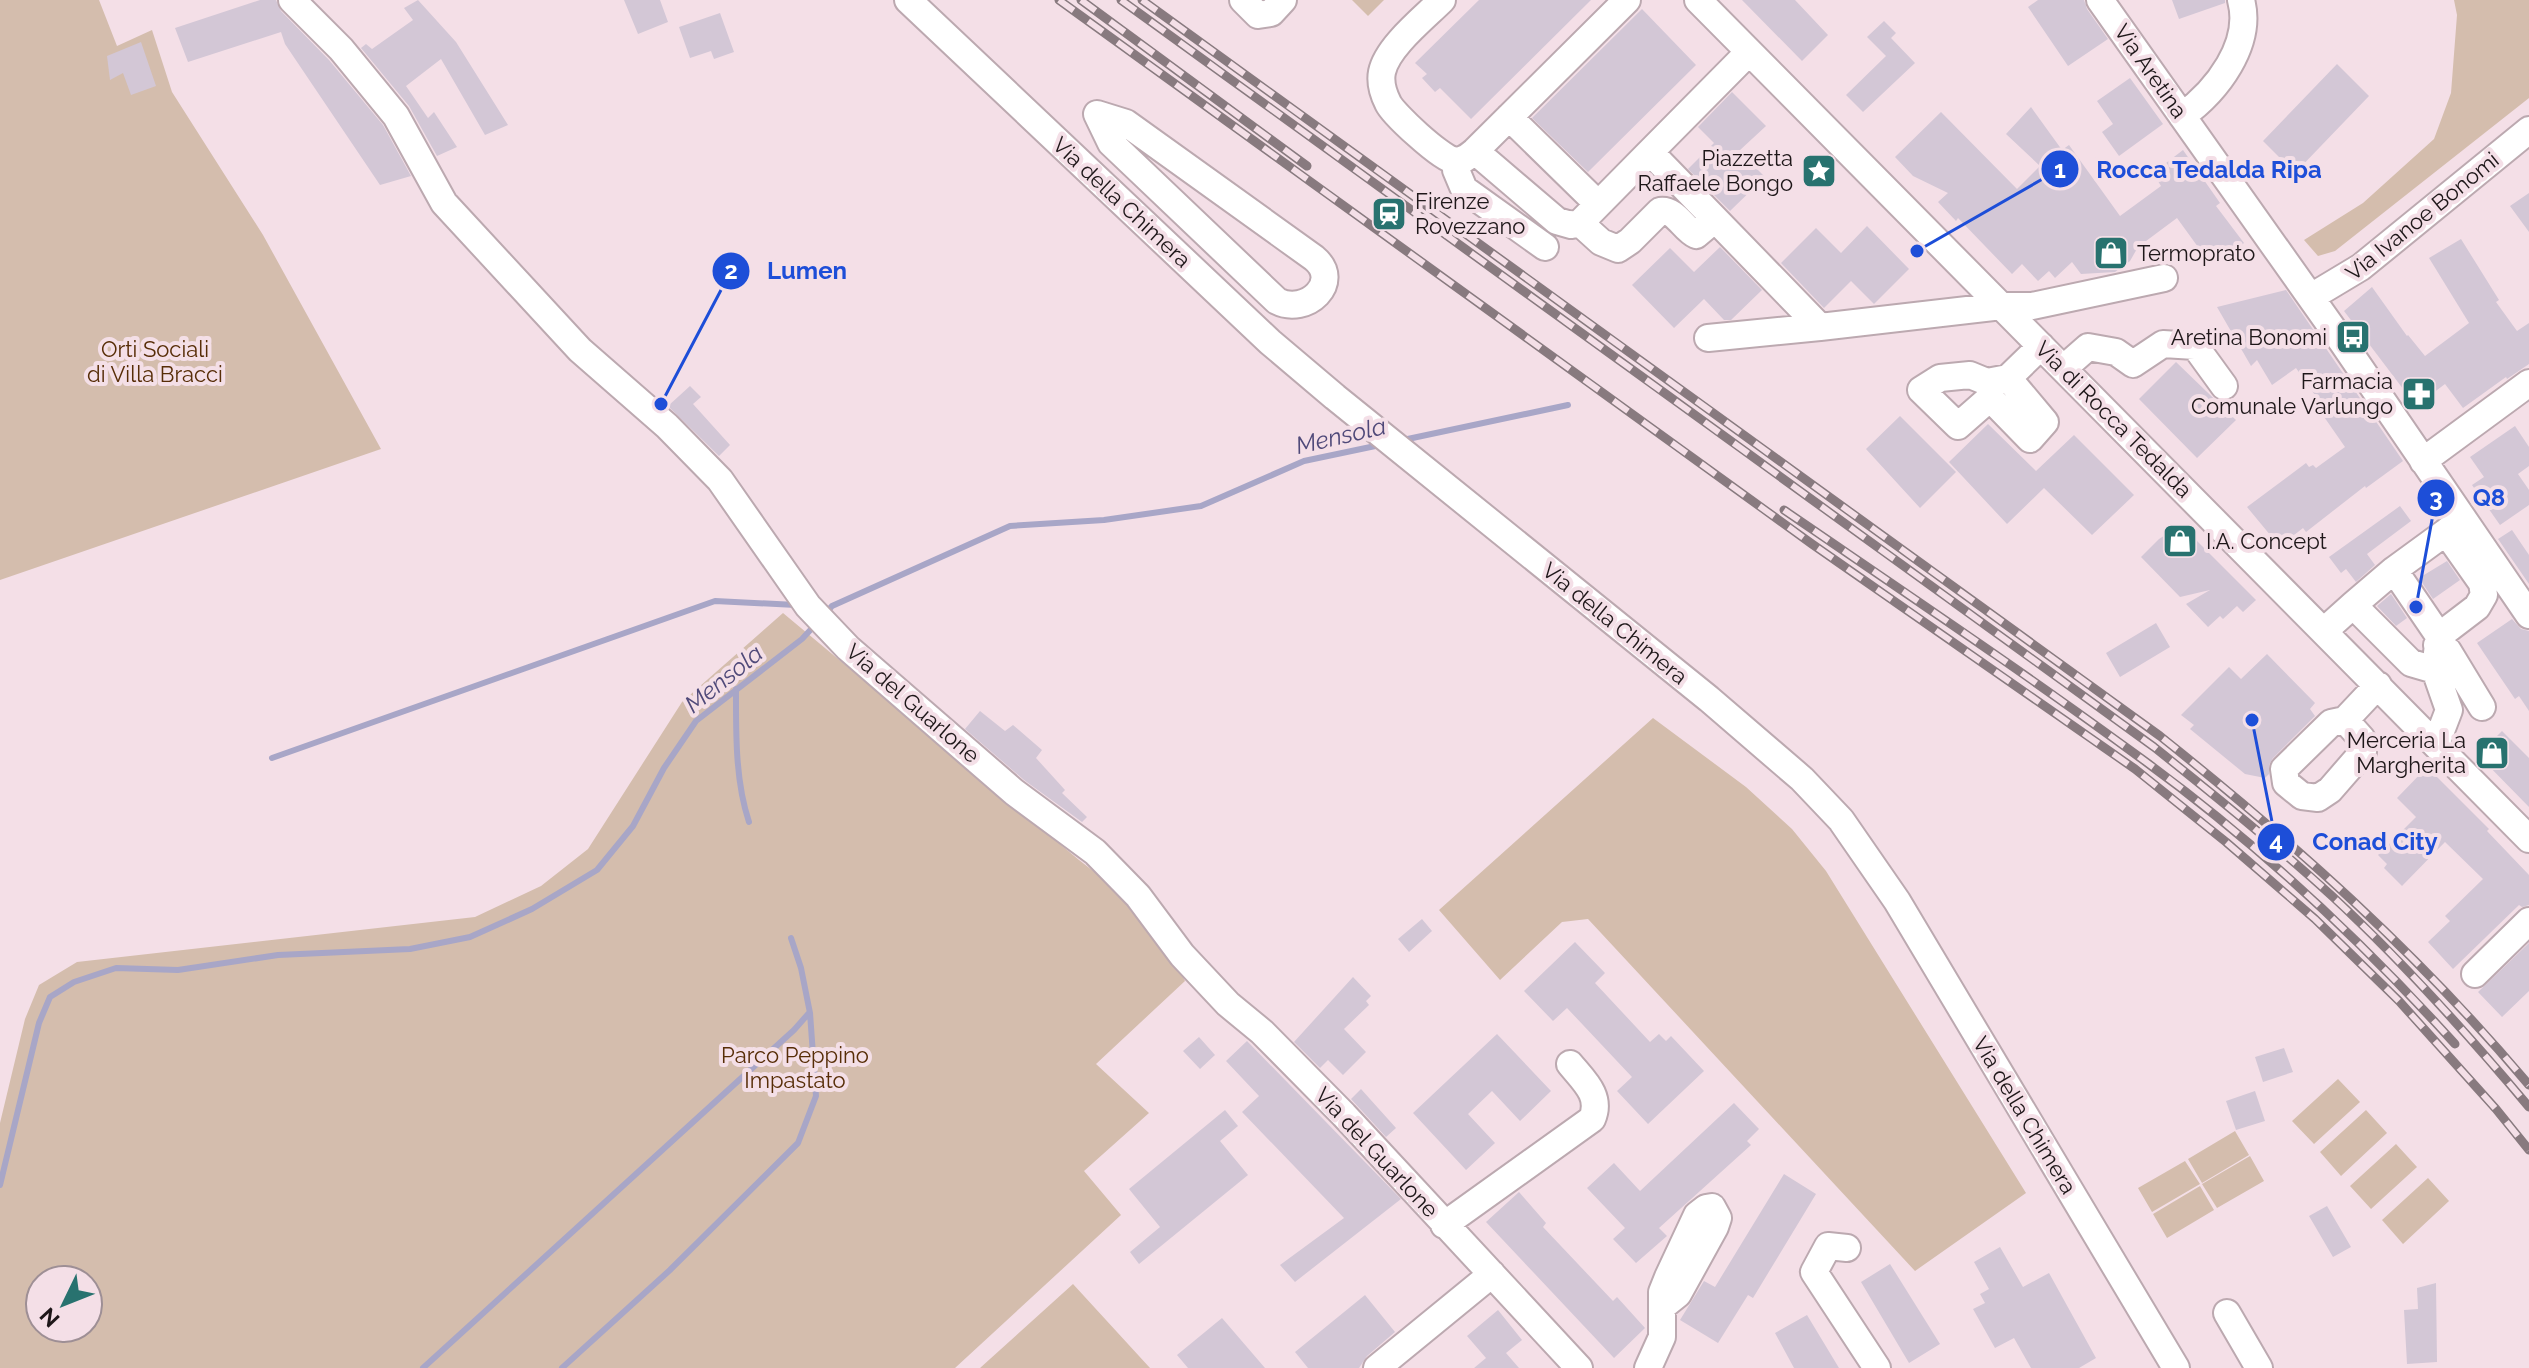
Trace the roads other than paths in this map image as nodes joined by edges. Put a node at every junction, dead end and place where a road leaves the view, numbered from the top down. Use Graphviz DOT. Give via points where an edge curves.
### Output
graph roads {
  1 [pos="292,0"];
  2 [pos="908,0"];
  3 [pos="1243,0"];
  4 [pos="1283,0"];
  5 [pos="1442,0"];
  6 [pos="1627,0"];
  7 [pos="1698,0"];
  8 [pos="2100,0"];
  9 [pos="2241,0"];
  10 [pos="1749,52"];
  11 [pos="1097,114"];
  12 [pos="2182,116"];
  13 [pos="1509,117"];
  14 [pos="2529,130"];
  15 [pos="1650,152"];
  16 [pos="1466,156"];
  17 [pos="1589,213"];
  18 [pos="1715,219"];
  19 [pos="1545,247"];
  20 [pos="2164,278"];
  21 [pos="2311,297"];
  22 [pos="2002,306"];
  23 [pos="1820,327"];
  24 [pos="1708,338"];
  25 [pos="2041,346"];
  26 [pos="2064,368"];
  27 [pos="2529,383"];
  28 [pos="1995,386"];
  29 [pos="2224,386"];
  30 [pos="2423,461"];
  31 [pos="2454,525"];
  32 [pos="2394,570"];
  33 [pos="2353,605"];
  34 [pos="2529,615"];
  35 [pos="2324,631"];
  36 [pos="2437,650"];
  37 [pos="2378,685"];
  38 [pos="2482,707"];
  39 [pos="2345,720"];
  40 [pos="2436,744"];
  41 [pos="2529,839"];
  42 [pos="2529,921"];
  43 [pos="2475,974"];
  44 [pos="1570,1064"];
  45 [pos="1444,1225"];
  46 [pos="1847,1248"];
  47 [pos="1492,1274"];
  48 [pos="1663,1306"];
  49 [pos="2227,1313"];
  50 [pos="1377,1368"];
  51 [pos="1578,1368"];
  52 [pos="1648,1368"];
  53 [pos="1877,1368"];
  54 [pos="2176,1368"];
  55 [pos="2259,1368"];
  1 -- 45 [label="street, Via del Guarlone" via="396,116 444,203 580,350 720,480 808,606 848,648 1014,792 1095,852 1138,896 1182,955 1334,1105"];
  2 -- 54 [label="street, Via della Chimera" via="1270,342 1709,699 1831,809 1904,912"];
  3 -- 4 [label="street" via="1258,15 1271,13"];
  5 -- 16 [label="street" via="1392,52 1382,82 1392,110 1444,157"];
  6 -- 13 [label="street"];
  7 -- 10 [label="street, Via di Rocca Tedalda"];
  8 -- 12 [label="street, Via Aretina"];
  9 -- 12 [label="street" via="2245,20 2240,45 2223,73"];
  10 -- 15 [label="street"];
  10 -- 22 [label="street, Via di Rocca Tedalda"];
  11 -- 11 [label="street" via="1111,143 1277,301 1298,306 1317,294 1325,278 1322,265 1126,123"];
  12 -- 21 [label="street, Via Aretina"];
  13 -- 16 [label="street"];
  13 -- 17 [label="street"];
  14 -- 21 [label="street, Via Ivanoe Bonomi" via="2361,267"];
  15 -- 17 [label="street"];
  15 -- 18 [label="street"];
  16 -- 17 [label="street" via="1557,221 1571,225"];
  16 -- 19 [label="street" via="1456,170 1464,189"];
  17 -- 18 [label="street" via="1601,242 1618,249 1660,211 1672,213 1696,235"];
  18 -- 23 [label="street"];
  20 -- 22 [label="street" via="2032,306"];
  21 -- 30 [label="street, Via Aretina"];
  22 -- 23 [label="street"];
  22 -- 25 [label="street, Via di Rocca Tedalda"];
  23 -- 24 [label="street"];
  25 -- 26 [label="street, Via di Rocca Tedalda"];
  25 -- 28 [label="street"];
  26 -- 29 [label="street" via="2088,347 2116,352 2133,364 2163,344 2195,346"];
  26 -- 35 [label="street, Via di Rocca Tedalda"];
  27 -- 30 [label="street"];
  30 -- 31 [label="street, Via Aretina"];
  31 -- 32 [label="street"];
  31 -- 34 [label="street, Via Aretina"];
  31 -- 36 [label="street" via="2484,595"];
  32 -- 33 [label="street"];
  32 -- 36 [label="street"];
  33 -- 35 [label="street"];
  33 -- 36 [label="street" via="2411,663"];
  35 -- 37 [label="street, Via di Rocca Tedalda"];
  36 -- 38 [label="street" via="2448,651"];
  36 -- 40 [label="street" via="2449,710"];
  37 -- 39 [label="street"];
  37 -- 40 [label="street, Via di Rocca Tedalda"];
  40 -- 41 [label="street, Via di Rocca Tedalda"];
  42 -- 43 [label="street"];
  44 -- 45 [label="street" via="1593,1094 1592,1119"];
  45 -- 47 [label="street, Via del Guarlone"];
  46 -- 53 [label="street" via="1828,1246 1814,1272"];
  47 -- 50 [label="street"];
  47 -- 51 [label="street, Via del Guarlone"];
  48 -- 52 [label="street" via="1660,1344"];
  49 -- 55 [label="street"];
}
